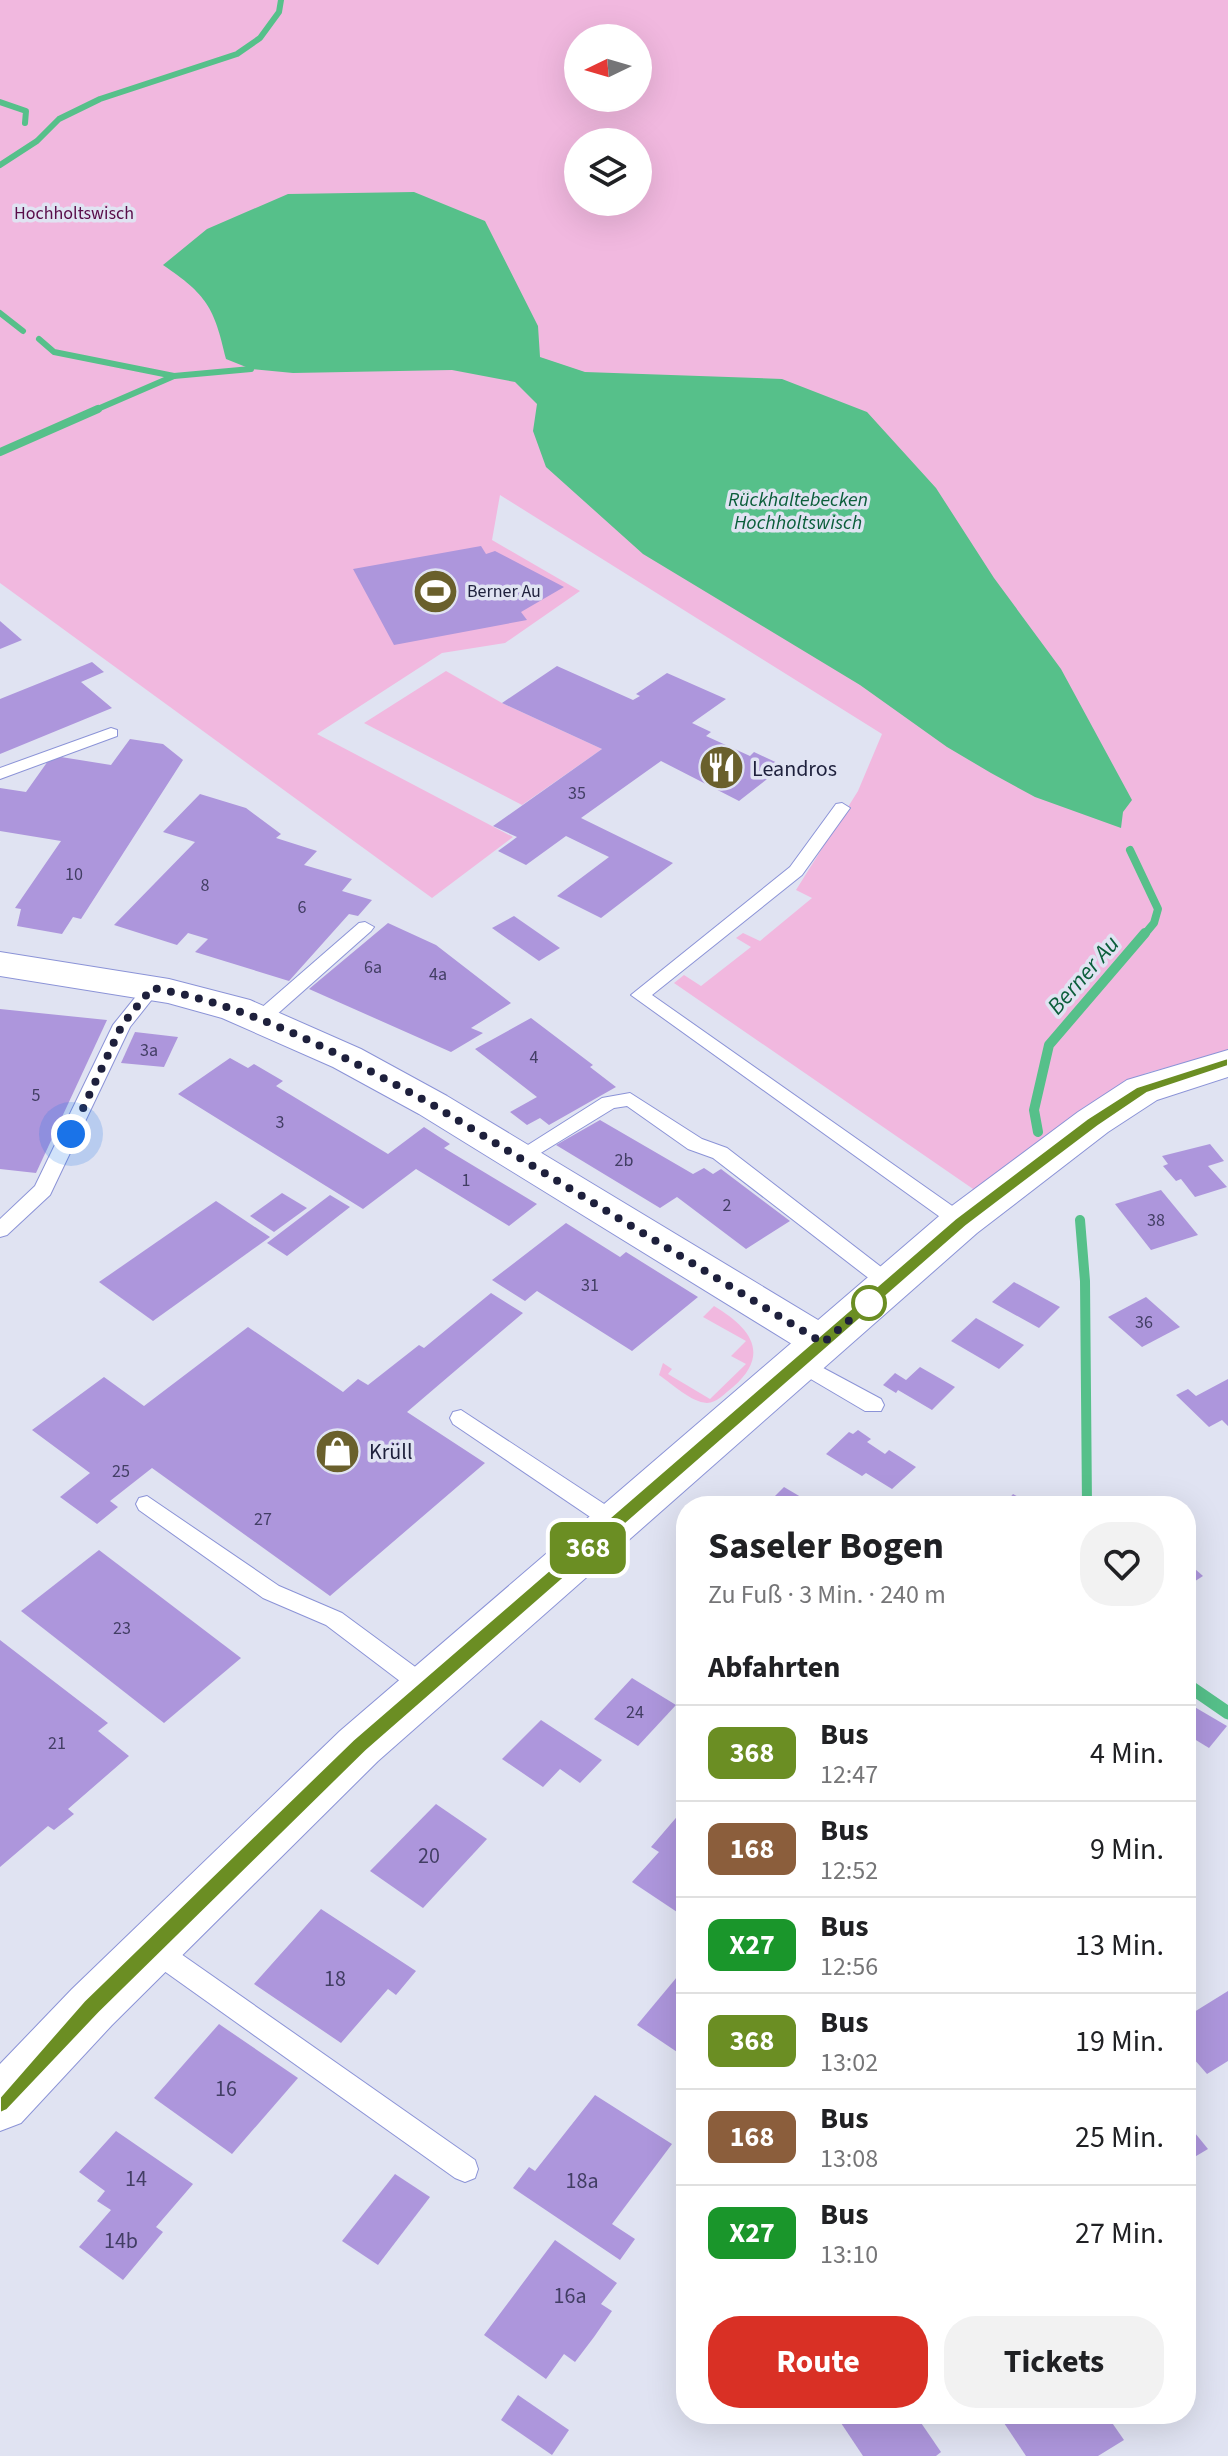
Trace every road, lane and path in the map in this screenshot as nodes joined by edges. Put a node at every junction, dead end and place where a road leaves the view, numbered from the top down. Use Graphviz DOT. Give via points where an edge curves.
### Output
graph roads {
  1 [pos="111,733"];
  2 [pos="0,774"];
  3 [pos="842,808"];
  4 [pos="365,927"];
  5 [pos="0,964"];
  6 [pos="152,988"];
  7 [pos="259,1020"];
  8 [pos="1228,1063"];
  9 [pos="519,1157"];
  10 [pos="961,1222"];
  11 [pos="0,1230"];
  12 [pos="891,1285"];
  13 [pos="811,1353"];
  14 [pos="873,1405"];
  15 [pos="461,1418"];
  16 [pos="147,1504"];
  17 [pos="616,1523"];
  18 [pos="425,1687"];
  19 [pos="152,1948"];
  20 [pos="0,2104"];
  21 [pos="465,2169"];
  1 -- 2 [label="lane"];
  3 -- 10 [label="lane" via="796,871 640,995"];
  4 -- 7 [label="lane"];
  5 -- 6 [label="street"];
  6 -- 7 [label="street"];
  6 -- 11 [label="lane" via="122,1025 43,1190"];
  7 -- 9 [label="street" via="347,1058"];
  8 -- 10 [label="street" via="1142,1090"];
  9 -- 12 [label="lane" via="609,1102 630,1099 695,1144 720,1153"];
  9 -- 13 [label="street"];
  10 -- 12 [label="street"];
  12 -- 13 [label="street"];
  13 -- 14 [label="lane"];
  13 -- 17 [label="street"];
  15 -- 17 [label="lane"];
  16 -- 18 [label="lane" via="271,1592 334,1619"];
  17 -- 18 [label="street"];
  18 -- 19 [label="street"];
  19 -- 20 [label="street"];
  19 -- 21 [label="lane"];
}
